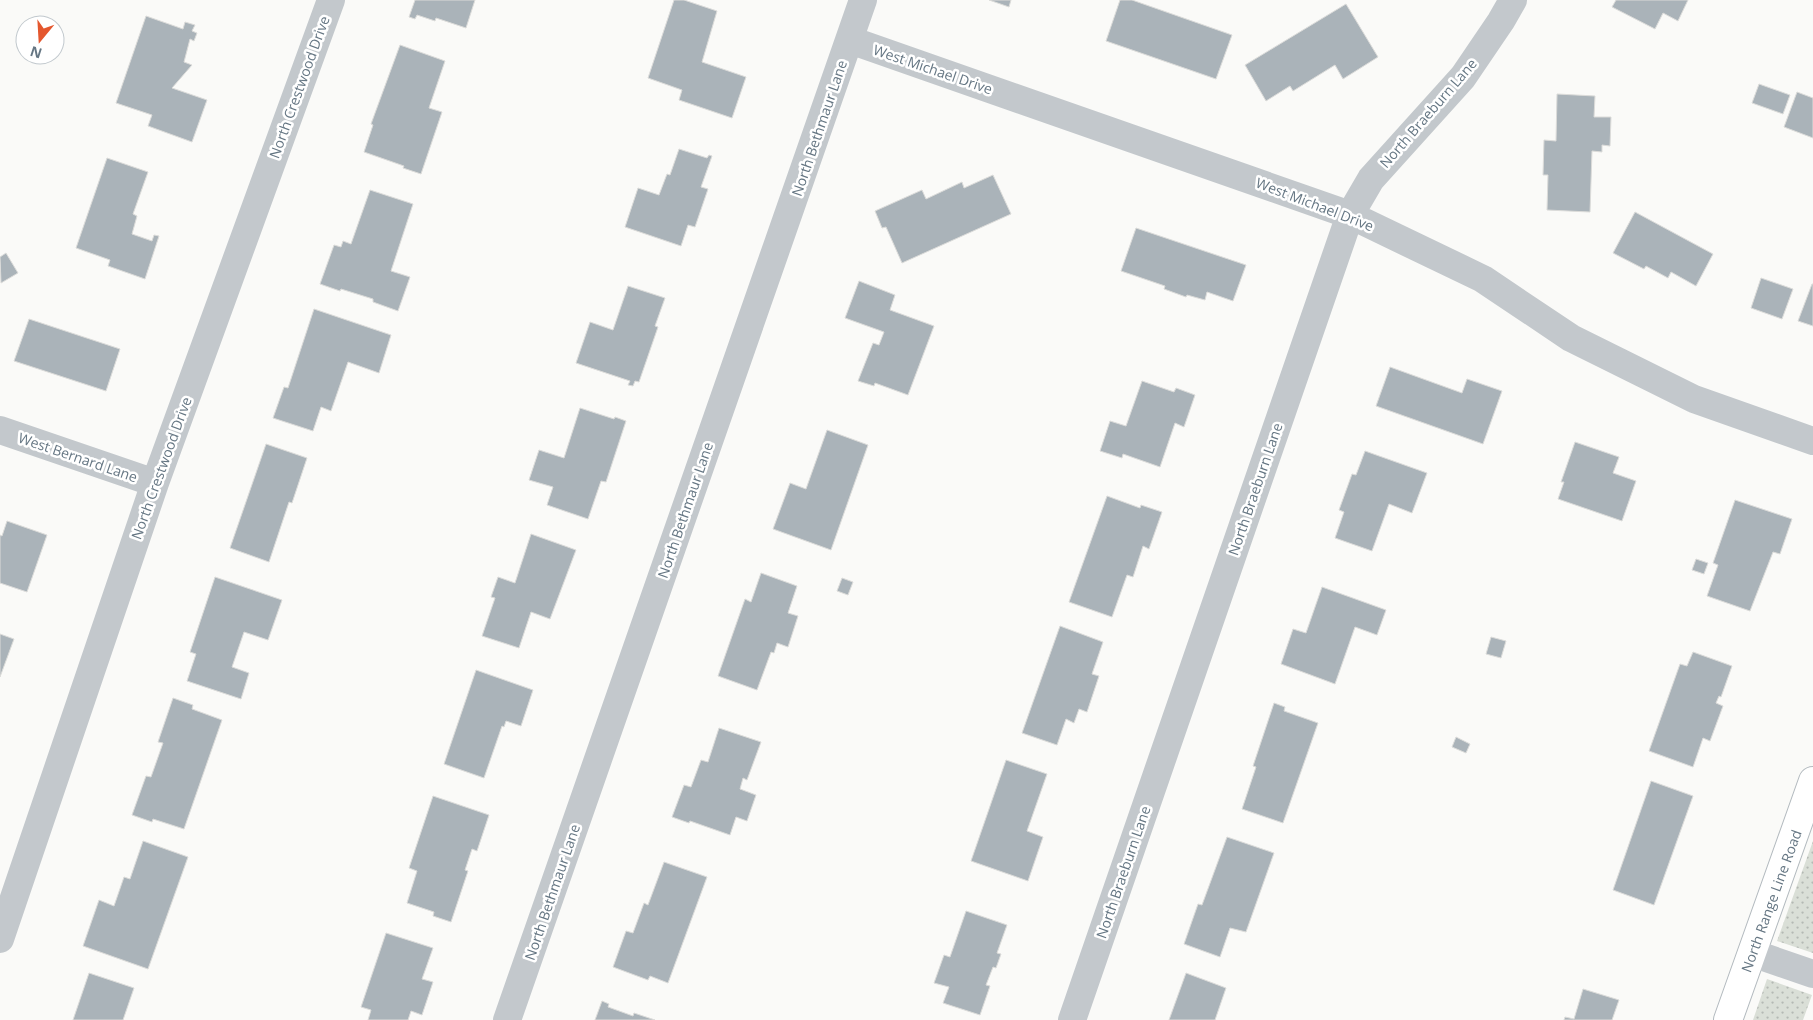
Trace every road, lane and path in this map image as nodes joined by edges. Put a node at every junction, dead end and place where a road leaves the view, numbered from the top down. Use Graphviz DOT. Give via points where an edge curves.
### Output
graph roads {
  1 [pos="331,0"];
  2 [pos="863,0"];
  3 [pos="1513,0"];
  4 [pos="850,40"];
  5 [pos="1350,214"];
  6 [pos="0,430"];
  7 [pos="1813,441"];
  8 [pos="155,484"];
  9 [pos="1813,781"];
  10 [pos="0,939"];
  11 [pos="1752,953"];
  12 [pos="1813,974"];
  13 [pos="507,1020"];
  14 [pos="1072,1020"];
  15 [pos="1728,1020"];
  1 -- 8 [label="street, North Crestwood Drive"];
  2 -- 4 [label="street, North Bethmaur Lane"];
  3 -- 5 [label="street, North Braeburn Lane" via="1463,77 1371,179"];
  4 -- 5 [label="street, West Michael Drive"];
  4 -- 13 [label="street, North Bethmaur Lane"];
  5 -- 7 [label="street, West Michael Drive" via="1483,279 1571,338 1694,400"];
  5 -- 14 [label="street, North Braeburn Lane"];
  6 -- 8 [label="street, West Bernard Lane"];
  8 -- 10 [label="street, North Crestwood Drive"];
  9 -- 11 [label="street, North Range Line Road"];
  11 -- 12 [label="street"];
  11 -- 15 [label="street, North Range Line Road"];
}
